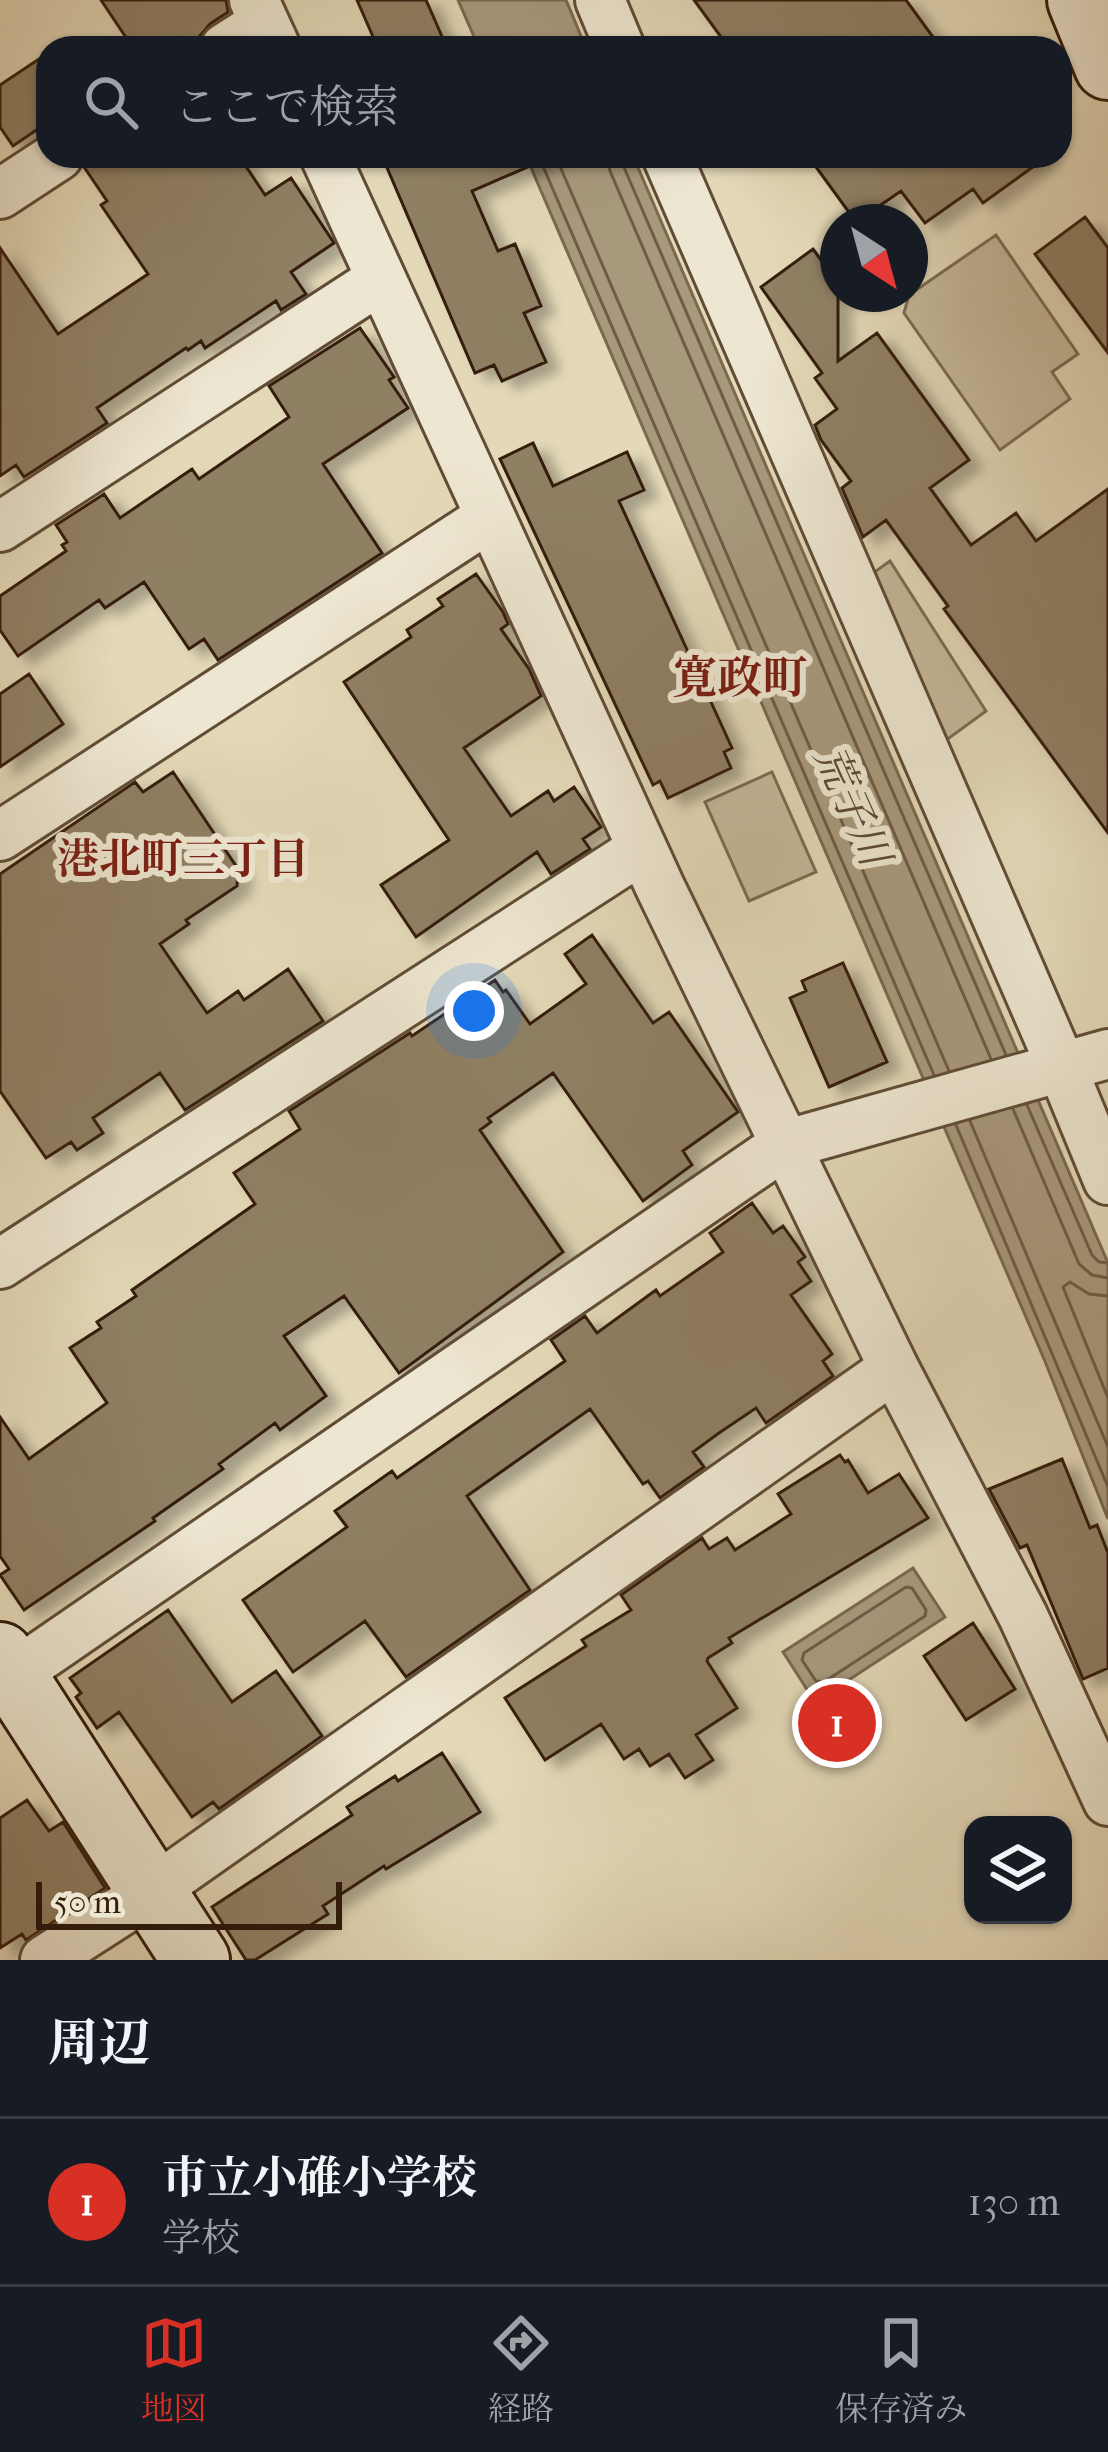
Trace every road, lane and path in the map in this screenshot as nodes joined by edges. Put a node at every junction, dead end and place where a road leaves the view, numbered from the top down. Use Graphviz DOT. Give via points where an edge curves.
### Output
graph roads {
  1 [pos="599,0"];
  2 [pos="1081,0"];
  3 [pos="615,36"];
  4 [pos="1108,66"];
  5 [pos="40,168"];
  6 [pos="330,168"];
  7 [pos="672,168"];
  8 [pos="0,194"];
  9 [pos="381,279"];
  10 [pos="490,517"];
  11 [pos="0,527"];
  12 [pos="0,836"];
  13 [pos="642,849"];
  14 [pos="1108,1054"];
  15 [pos="1051,1071"];
  16 [pos="784,1145"];
  17 [pos="1108,1180"];
  18 [pos="0,1264"];
  19 [pos="894,1368"];
  20 [pos="4,1672"];
  21 [pos="1108,1801"];
  22 [pos="152,1891"];
  23 [pos="45,1960"];
  24 [pos="196,1960"];
  1 -- 3 [label="street"];
  2 -- 4 [label="street"];
  5 -- 8 [label="street"];
  6 -- 9 [label="street"];
  7 -- 15 [label="street"];
  9 -- 10 [label="street"];
  9 -- 11 [label="street"];
  10 -- 12 [label="street"];
  10 -- 13 [label="street"];
  13 -- 16 [label="street"];
  13 -- 18 [label="street"];
  14 -- 15 [label="street"];
  15 -- 16 [label="street"];
  15 -- 17 [label="street"];
  16 -- 19 [label="street"];
  16 -- 20 [label="street"];
  19 -- 21 [label="street"];
  19 -- 22 [label="street"];
  20 -- 22 [label="street"];
  22 -- 23 [label="street"];
  22 -- 24 [label="street"];
}
